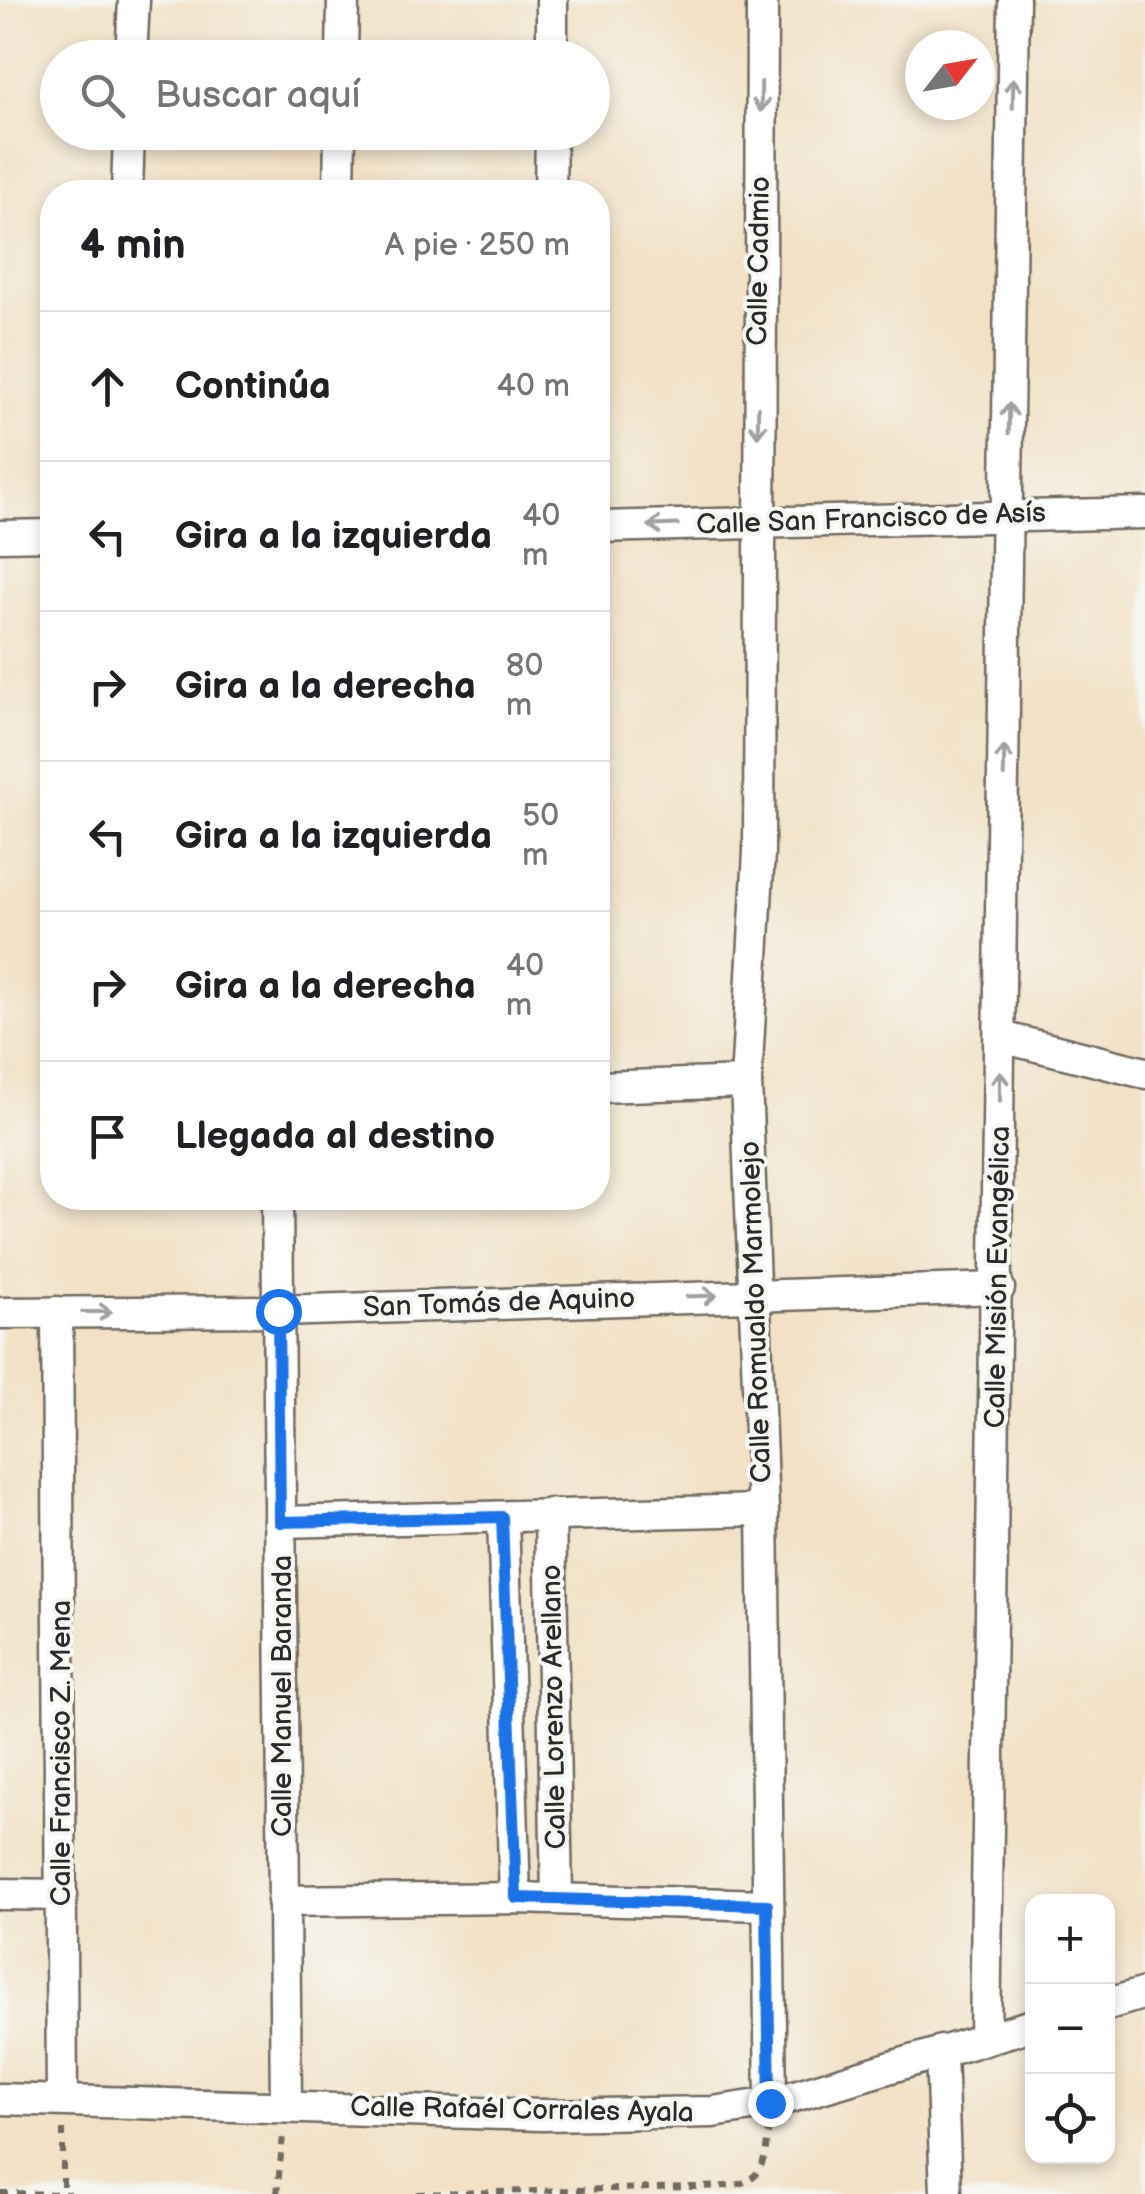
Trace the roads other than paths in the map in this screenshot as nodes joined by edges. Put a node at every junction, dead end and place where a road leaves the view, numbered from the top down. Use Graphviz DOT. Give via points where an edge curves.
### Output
graph roads {
  1 [pos="134,0"];
  2 [pos="344,0"];
  3 [pos="552,0"];
  4 [pos="762,0"];
  5 [pos="1014,0"];
  6 [pos="133,40"];
  7 [pos="343,40"];
  8 [pos="552,40"];
  9 [pos="128,150"];
  10 [pos="340,150"];
  11 [pos="551,150"];
  12 [pos="127,180"];
  13 [pos="339,180"];
  14 [pos="550,180"];
  15 [pos="1145,513"];
  16 [pos="1008,515"];
  17 [pos="757,522"];
  18 [pos="610,527"];
  19 [pos="40,535"];
  20 [pos="0,536"];
  21 [pos="1001,1037"];
  22 [pos="1145,1072"];
  23 [pos="746,1082"];
  24 [pos="610,1087"];
  25 [pos="276,1210"];
  26 [pos="999,1288"];
  27 [pos="758,1294"];
  28 [pos="278,1311"];
  29 [pos="57,1312"];
  30 [pos="0,1313"];
  31 [pos="763,1510"];
  32 [pos="550,1514"];
  33 [pos="502,1517"];
  34 [pos="280,1522"];
  35 [pos="0,1894"];
  36 [pos="62,1895"];
  37 [pos="516,1898"];
  38 [pos="558,1899"];
  39 [pos="283,1901"];
  40 [pos="767,1905"];
  41 [pos="1145,1993"];
  42 [pos="1115,2002"];
  43 [pos="1025,2027"];
  44 [pos="985,2038"];
  45 [pos="941,2050"];
  46 [pos="0,2098"];
  47 [pos="62,2100"];
  48 [pos="770,2103"];
  49 [pos="286,2105"];
  50 [pos="946,2194"];
  1 -- 6 [label="street"];
  2 -- 7 [label="street"];
  3 -- 8 [label="street"];
  4 -- 17 [label="street, Calle Cadmio, one-way"];
  16 -- 5 [label="street, Calle Misión Evangélica, one-way"];
  9 -- 12 [label="street"];
  10 -- 13 [label="street"];
  11 -- 14 [label="street"];
  15 -- 16 [label="street, Calle San Francisco de Asís"];
  16 -- 17 [label="street, Calle San Francisco de Asís"];
  21 -- 16 [label="street, Calle Misión Evangélica, one-way"];
  17 -- 18 [label="street, Calle San Francisco de Asís, one-way"];
  17 -- 23 [label="street, Calle Romualdo Marmolejo" via="759,852"];
  19 -- 20 [label="street"];
  21 -- 22 [label="street"];
  26 -- 21 [label="street, Calle Misión Evangélica, one-way"];
  23 -- 24 [label="street"];
  23 -- 27 [label="street, Calle Romualdo Marmolejo"];
  25 -- 28 [label="street, Calle Manuel Baranda"];
  26 -- 27 [label="street, San Tomás de Aquino"];
  26 -- 44 [label="street, Calle Misión Evangélica"];
  28 -- 27 [label="street, San Tomás de Aquino, one-way"];
  27 -- 31 [label="street, Calle Romualdo Marmolejo"];
  29 -- 28 [label="street, San Tomás de Aquino, one-way"];
  28 -- 34 [label="street, Calle Manuel Baranda"];
  29 -- 30 [label="street, San Tomás de Aquino"];
  29 -- 36 [label="street, Calle Francisco Z. Mena"];
  31 -- 32 [label="street"];
  31 -- 40 [label="street, Calle Romualdo Marmolejo"];
  32 -- 33 [label="street"];
  32 -- 38 [label="street, Calle Lorenzo Arellano"];
  33 -- 34 [label="street"];
  33 -- 37 [label="street, Calle Lorenzo Arellano"];
  34 -- 39 [label="street, Calle Manuel Baranda"];
  35 -- 36 [label="street"];
  36 -- 47 [label="street, Calle Francisco Z. Mena"];
  37 -- 38 [label="street"];
  37 -- 39 [label="street"];
  38 -- 40 [label="street"];
  39 -- 49 [label="street, Calle Manuel Baranda"];
  40 -- 48 [label="street, Calle Romualdo Marmolejo"];
  41 -- 42 [label="street"];
  43 -- 44 [label="street, Calle Rafaél Corrales Ayala"];
  44 -- 45 [label="street, Calle Rafaél Corrales Ayala"];
  45 -- 48 [label="street, Calle Rafaél Corrales Ayala"];
  45 -- 50 [label="street"];
  46 -- 47 [label="street, Calle Rafaél Corrales Ayala"];
  47 -- 49 [label="street, Calle Rafaél Corrales Ayala"];
  48 -- 49 [label="street, Calle Rafaél Corrales Ayala" via="650,2115"];
}
